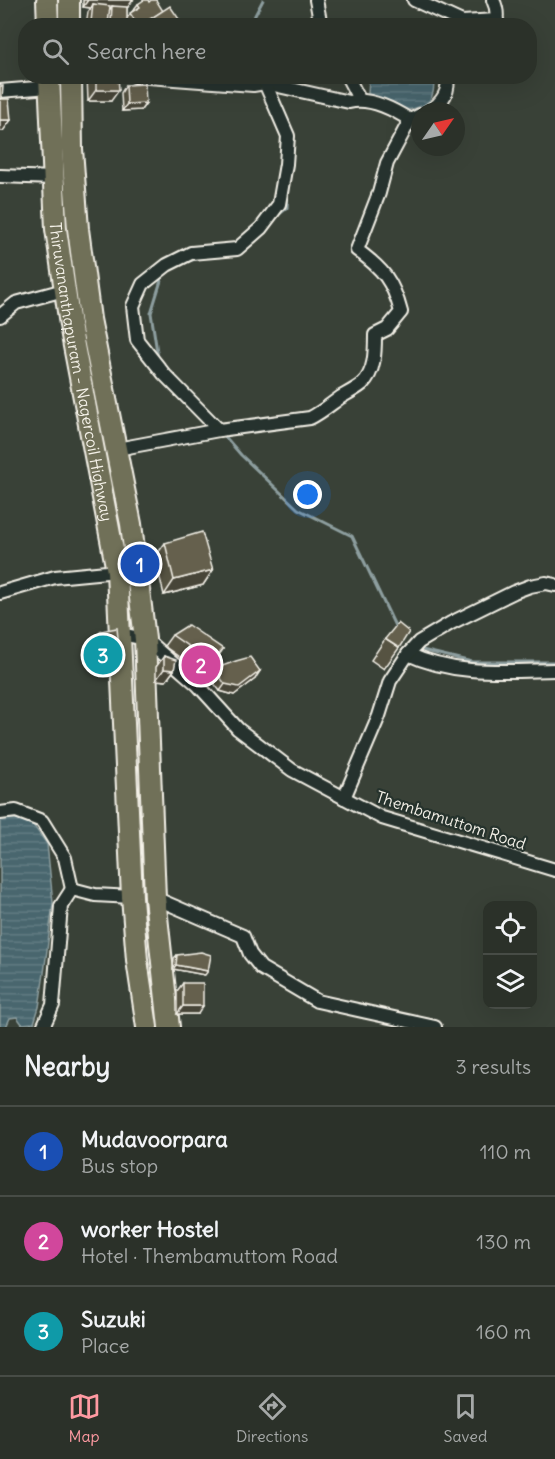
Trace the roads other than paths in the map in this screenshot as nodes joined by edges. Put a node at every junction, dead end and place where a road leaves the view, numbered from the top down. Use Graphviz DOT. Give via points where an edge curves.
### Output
graph roads {
  1 [pos="47,0"];
  2 [pos="69,0"];
  3 [pos="316,0"];
  4 [pos="414,0"];
  5 [pos="493,0"];
  6 [pos="48,18"];
  7 [pos="69,18"];
  8 [pos="319,18"];
  9 [pos="453,18"];
  10 [pos="496,18"];
  11 [pos="39,84"];
  12 [pos="49,84"];
  13 [pos="71,84"];
  14 [pos="240,84"];
  15 [pos="259,84"];
  16 [pos="265,84"];
  17 [pos="269,84"];
  18 [pos="351,84"];
  19 [pos="449,84"];
  20 [pos="0,92"];
  21 [pos="359,99"];
  22 [pos="440,102"];
  23 [pos="411,116"];
  24 [pos="411,124"];
  25 [pos="0,176"];
  26 [pos="54,178"];
  27 [pos="64,290"];
  28 [pos="0,316"];
  29 [pos="219,430"];
  30 [pos="117,448"];
  31 [pos="117,571"];
  32 [pos="555,585"];
  33 [pos="0,593"];
  34 [pos="121,634"];
  35 [pos="145,639"];
  36 [pos="408,654"];
  37 [pos="555,670"];
  38 [pos="344,798"];
  39 [pos="0,813"];
  40 [pos="555,870"];
  41 [pos="72,889"];
  42 [pos="132,897"];
  43 [pos="155,898"];
  44 [pos="43,1027"];
  45 [pos="147,1027"];
  46 [pos="169,1027"];
  47 [pos="435,1027"];
  1 -- 6 [label="main road"];
  2 -- 7 [label="main road"];
  3 -- 8 [label="street"];
  4 -- 9 [label="street"];
  5 -- 10 [label="street"];
  11 -- 20 [label="street"];
  12 -- 26 [label="main road, Thiruvananthapuram - Nagercoil Highway"];
  13 -- 30 [label="main road, Thiruvananthapuram - Nagercoil Highway" via="78,229 90,319"];
  14 -- 15 [label="street"];
  16 -- 29 [label="street" via="288,136 279,204 261,228 237,249 191,253 167,265 143,284 133,306 137,340"];
  17 -- 21 [label="street" via="348,102"];
  18 -- 21 [label="street"];
  19 -- 22 [label="street"];
  21 -- 23 [label="street"];
  24 -- 29 [label="street" via="387,163 357,250 372,261 395,289 401,312 387,329 375,335 375,358 369,374 362,384 310,418"];
  25 -- 26 [label="street"];
  26 -- 27 [label="main road, Thiruvananthapuram - Nagercoil Highway"];
  27 -- 28 [label="street" via="16,303"];
  27 -- 31 [label="main road, Thiruvananthapuram - Nagercoil Highway"];
  29 -- 30 [label="street"];
  30 -- 35 [label="main road, Thiruvananthapuram - Nagercoil Highway"];
  31 -- 33 [label="street" via="55,577"];
  31 -- 34 [label="main road, Thiruvananthapuram - Nagercoil Highway"];
  32 -- 36 [label="street" via="546,583 514,592 451,623 419,642"];
  34 -- 35 [label="street"];
  34 -- 42 [label="main road, Thiruvananthapuram - Nagercoil Highway"];
  35 -- 38 [label="street, Thembamuttom Road" via="198,685 238,729 292,770"];
  35 -- 43 [label="main road, Thiruvananthapuram - Nagercoil Highway"];
  36 -- 37 [label="street" via="426,663 459,670"];
  36 -- 38 [label="street" via="390,681 380,716"];
  38 -- 40 [label="street, Thembamuttom Road" via="382,818"];
  39 -- 41 [label="street" via="16,811 42,821 65,858"];
  41 -- 42 [label="street"];
  41 -- 44 [label="street" via="61,906 53,1005"];
  42 -- 45 [label="main road, Thiruvananthapuram - Nagercoil Highway"];
  43 -- 46 [label="main road, Thiruvananthapuram - Nagercoil Highway"];
  43 -- 47 [label="street" via="243,936 261,968 316,1002"];
}
